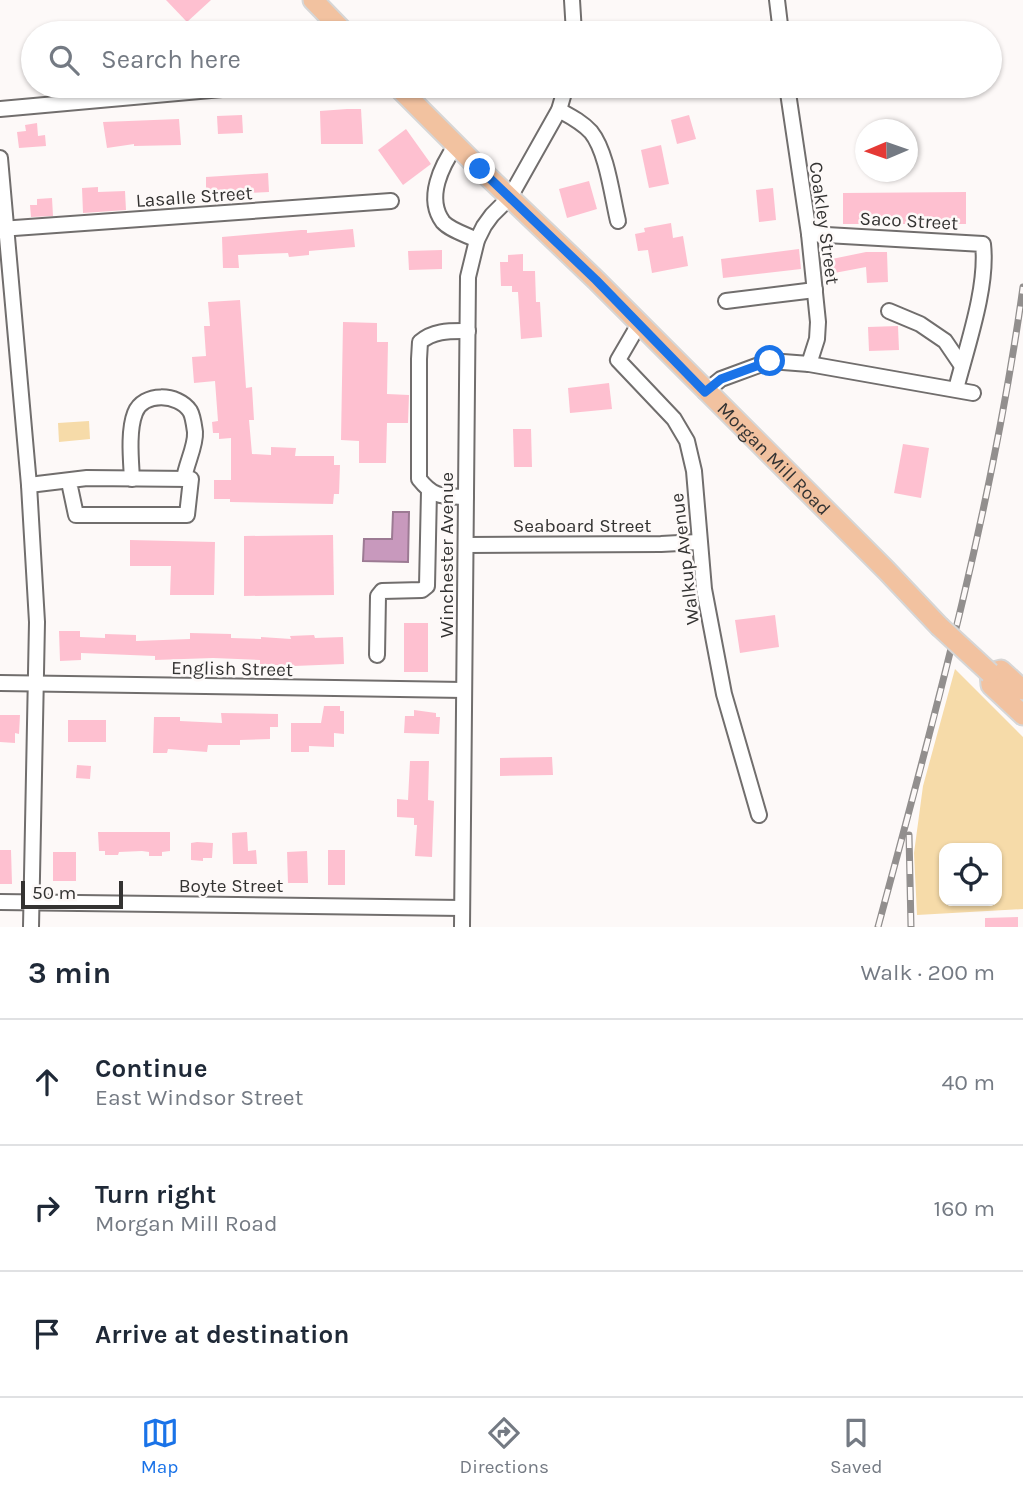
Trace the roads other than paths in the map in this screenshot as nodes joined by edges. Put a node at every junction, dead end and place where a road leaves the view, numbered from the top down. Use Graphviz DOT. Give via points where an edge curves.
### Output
graph roads {
  1 [pos="313,0"];
  2 [pos="572,0"];
  3 [pos="776,0"];
  4 [pos="333,21"];
  5 [pos="573,21"];
  6 [pos="779,21"];
  7 [pos="116,98"];
  8 [pos="409,98"];
  9 [pos="562,98"];
  10 [pos="789,98"];
  11 [pos="0,108"];
  12 [pos="559,110"];
  13 [pos="456,145"];
  14 [pos="0,158"];
  15 [pos="510,197"];
  16 [pos="391,201"];
  17 [pos="618,221"];
  18 [pos="3,229"];
  19 [pos="810,234"];
  20 [pos="477,240"];
  21 [pos="815,290"];
  22 [pos="726,301"];
  23 [pos="889,312"];
  24 [pos="639,324"];
  25 [pos="468,331"];
  26 [pos="808,363"];
  27 [pos="962,366"];
  28 [pos="957,389"];
  29 [pos="705,392"];
  30 [pos="973,393"];
  31 [pos="132,479"];
  32 [pos="184,479"];
  33 [pos="69,482"];
  34 [pos="29,485"];
  35 [pos="429,491"];
  36 [pos="466,497"];
  37 [pos="698,542"];
  38 [pos="466,545"];
  39 [pos="377,655"];
  40 [pos="990,673"];
  41 [pos="0,683"];
  42 [pos="35,684"];
  43 [pos="464,690"];
  44 [pos="1023,690"];
  45 [pos="1023,715"];
  46 [pos="759,815"];
  47 [pos="0,902"];
  48 [pos="31,902"];
  49 [pos="462,908"];
  50 [pos="30,927"];
  51 [pos="462,927"];
  1 -- 4 [label="main road"];
  2 -- 5 [label="street"];
  3 -- 6 [label="street"];
  7 -- 11 [label="street"];
  8 -- 13 [label="main road, Morgan Mill Road"];
  9 -- 12 [label="street"];
  10 -- 19 [label="street, Coakley Street"];
  12 -- 15 [label="street"];
  12 -- 17 [label="street" via="590,131 601,148"];
  13 -- 15 [label="main road, Morgan Mill Road"];
  13 -- 20 [label="street" via="441,166 438,210 444,223"];
  14 -- 18 [label="street"];
  15 -- 20 [label="street, Winchester Avenue"];
  15 -- 24 [label="main road, Morgan Mill Road"];
  16 -- 18 [label="street, Lasalle Street"];
  18 -- 34 [label="street"];
  19 -- 21 [label="street, Coakley Street"];
  19 -- 27 [label="street, Saco Street" via="983,244 985,262"];
  20 -- 25 [label="street, Winchester Avenue" via="468,277"];
  21 -- 22 [label="street"];
  21 -- 26 [label="street, Coakley Street" via="817,339"];
  23 -- 27 [label="street" via="920,324 945,341"];
  24 -- 29 [label="main road, Morgan Mill Road"];
  24 -- 37 [label="street, Walkup Avenue" via="618,360 674,419 687,441 694,471"];
  25 -- 35 [label="street" via="429,335 420,342 419,478"];
  25 -- 36 [label="street, Winchester Avenue"];
  26 -- 28 [label="street"];
  26 -- 29 [label="street" via="770,361 721,379"];
  27 -- 28 [label="street, Saco Street"];
  28 -- 30 [label="street"];
  29 -- 40 [label="main road, Morgan Mill Road, bridge"];
  31 -- 32 [label="street"];
  31 -- 32 [label="street" via="135,412 147,401 171,398 192,413 195,435"];
  31 -- 33 [label="street"];
  32 -- 33 [label="street" via="191,479 187,515 76,515"];
  33 -- 34 [label="street"];
  34 -- 42 [label="street" via="37,622"];
  35 -- 36 [label="street"];
  35 -- 39 [label="street" via="427,586 382,591 378,596"];
  36 -- 38 [label="street, Winchester Avenue"];
  37 -- 38 [label="street, Seaboard Street"];
  37 -- 46 [label="street, Walkup Avenue" via="724,694"];
  38 -- 43 [label="street, Winchester Avenue"];
  40 -- 44 [label="main road" via="1001,670"];
  40 -- 45 [label="main road" via="991,685"];
  41 -- 42 [label="street, English Street"];
  42 -- 43 [label="street, English Street"];
  42 -- 48 [label="street"];
  43 -- 49 [label="street, Winchester Avenue"];
  47 -- 48 [label="street, Boyte Street"];
  48 -- 49 [label="street, Boyte Street"];
  48 -- 50 [label="street"];
  49 -- 51 [label="street, Winchester Avenue"];
}
